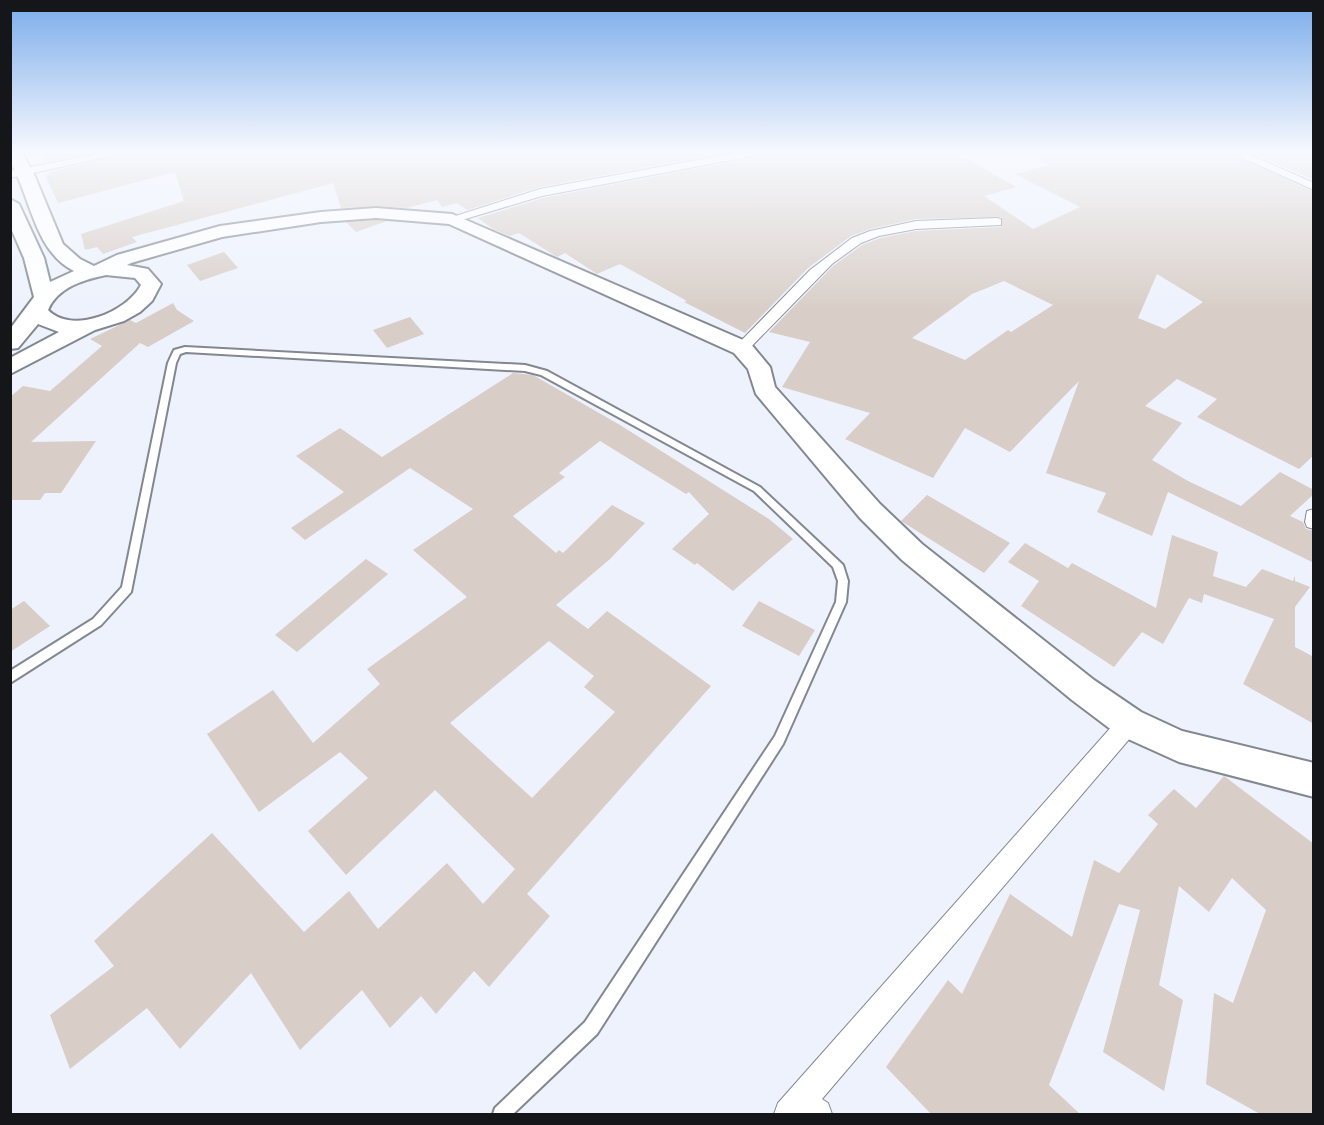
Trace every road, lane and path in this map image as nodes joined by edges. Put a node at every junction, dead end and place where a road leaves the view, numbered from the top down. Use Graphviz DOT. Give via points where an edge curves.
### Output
graph roads {
  1 [pos="11,206"];
  2 [pos="34,206"];
  3 [pos="498,206"];
  4 [pos="452,219"];
  5 [pos="997,222"];
  6 [pos="166,248"];
  7 [pos="98,271"];
  8 [pos="141,273"];
  9 [pos="41,303"];
  10 [pos="90,324"];
  11 [pos="10,343"];
  12 [pos="742,348"];
  13 [pos="10,367"];
  14 [pos="1314,516"];
  15 [pos="1314,522"];
  16 [pos="10,678"];
  17 [pos="1129,723"];
  18 [pos="1314,780"];
  19 [pos="803,1110"];
  20 [pos="501,1114"];
  1 -- 9 [label="main road" via="34,258"];
  2 -- 7 [label="main road" via="55,246 73,263"];
  3 -- 4 [label="street"];
  4 -- 6 [label="main road" via="376,213 335,215 234,229"];
  4 -- 12 [label="main road"];
  5 -- 12 [label="street" via="922,225 890,231 843,249"];
  6 -- 7 [label="main road" via="124,259"];
  6 -- 8 [label="main road"];
  7 -- 8 [label="main road"];
  7 -- 9 [label="main road" via="72,278"];
  8 -- 10 [label="main road" via="151,284 144,299 122,314"];
  9 -- 10 [label="main road" via="41,319 53,324"];
  9 -- 11 [label="main road"];
  10 -- 13 [label="main road"];
  12 -- 17 [label="main road" via="759,367 764,389 870,511 912,552"];
  14 -- 15 [label="street"];
  16 -- 20 [label="lane" via="97,622 127,589 172,363 177,352 185,349 525,368 544,373 757,489 838,565 843,581 841,602 779,740 591,1028"];
  17 -- 18 [label="main road" via="1179,746"];
  17 -- 19 [label="street"];
}
